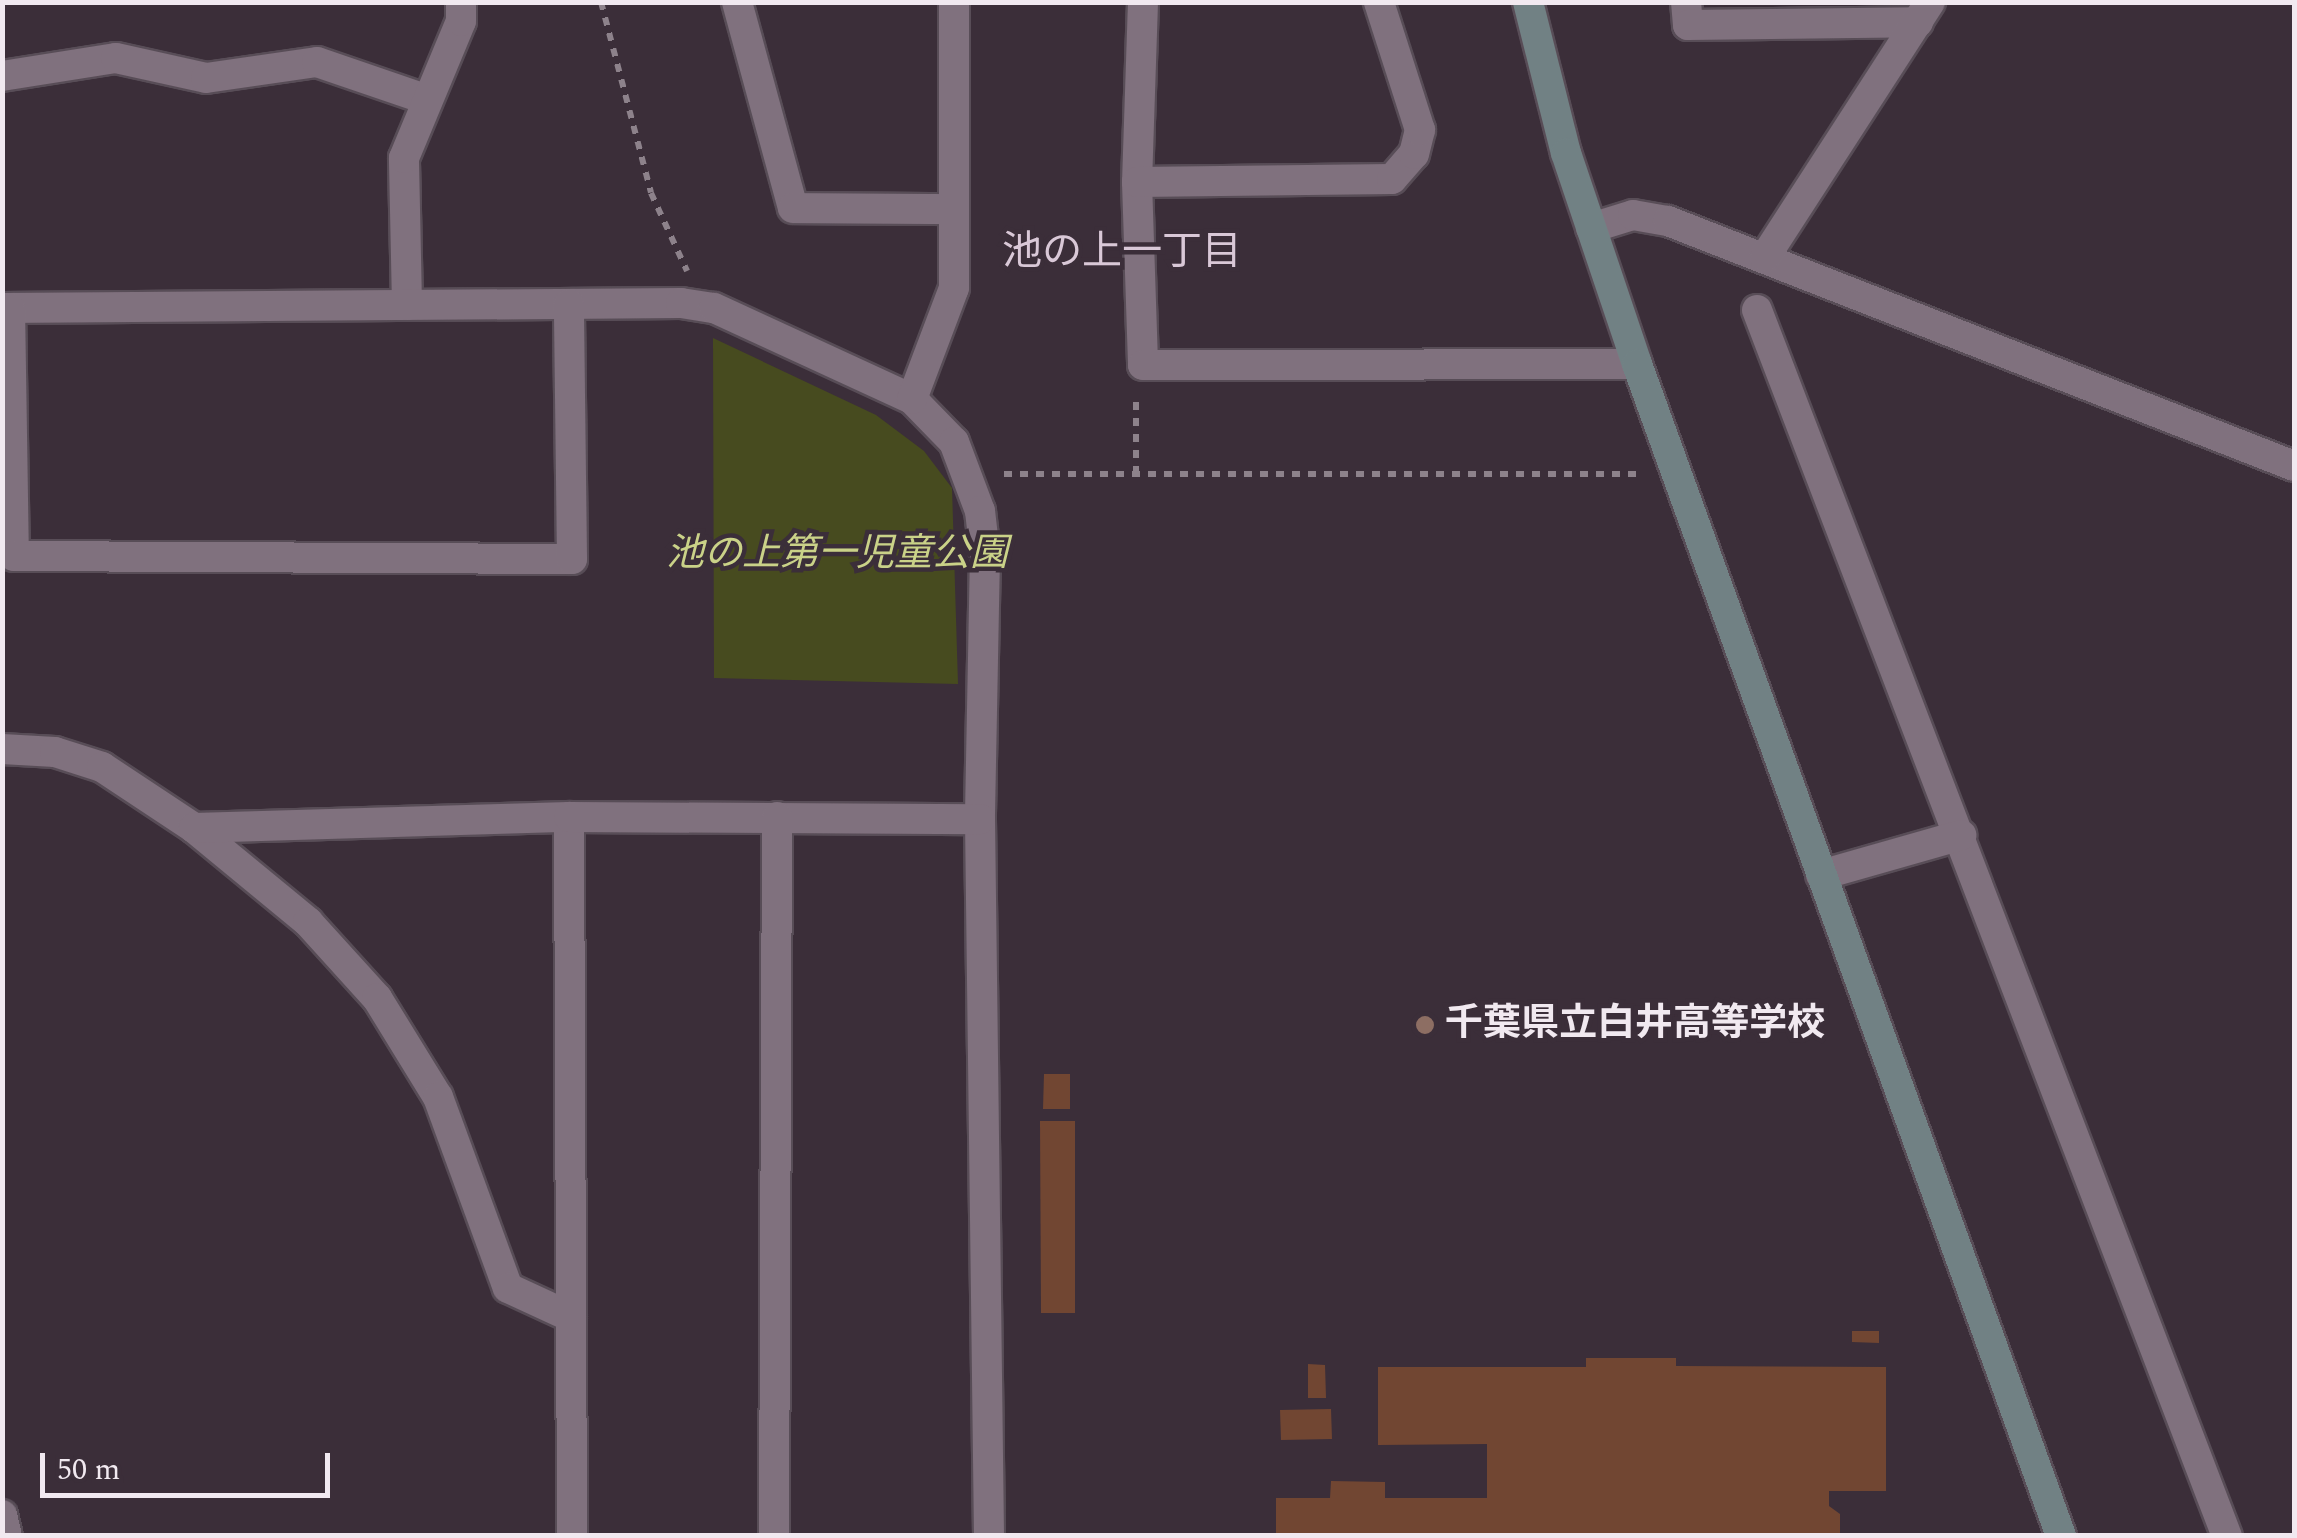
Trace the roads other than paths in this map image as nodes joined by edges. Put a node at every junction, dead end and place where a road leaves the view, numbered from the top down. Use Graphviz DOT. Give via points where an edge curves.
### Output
graph roads {
  1 [pos="461,2"];
  2 [pos="737,2"];
  3 [pos="954,2"];
  4 [pos="1143,2"];
  5 [pos="1380,2"];
  6 [pos="1528,2"];
  7 [pos="1686,2"];
  8 [pos="1924,12"];
  9 [pos="2,76"];
  10 [pos="428,100"];
  11 [pos="1137,182"];
  12 [pos="954,210"];
  13 [pos="1592,228"];
  14 [pos="1765,257"];
  15 [pos="569,304"];
  16 [pos="408,305"];
  17 [pos="6,308"];
  18 [pos="1757,310"];
  19 [pos="1637,364"];
  20 [pos="912,399"];
  21 [pos="2294,466"];
  22 [pos="2,749"];
  23 [pos="569,817"];
  24 [pos="777,817"];
  25 [pos="980,818"];
  26 [pos="194,828"];
  27 [pos="1960,835"];
  28 [pos="1821,875"];
  29 [pos="571,1317"];
  30 [pos="2,1516"];
  31 [pos="7,1536"];
  32 [pos="572,1536"];
  33 [pos="774,1536"];
  34 [pos="989,1536"];
  35 [pos="2061,1536"];
  36 [pos="2226,1536"];
  1 -- 10 [label="street" via="461,21"];
  2 -- 12 [label="street" via="793,208"];
  3 -- 12 [label="street"];
  4 -- 11 [label="street"];
  5 -- 11 [label="street" via="1420,130 1414,154 1392,178"];
  6 -- 13 [label="street"];
  7 -- 8 [label="street" via="1688,25"];
  8 -- 14 [label="street"];
  9 -- 10 [label="street" via="116,58 206,78 318,62"];
  10 -- 16 [label="street" via="404,158"];
  11 -- 19 [label="street" via="1143,365"];
  12 -- 20 [label="street" via="954,288"];
  13 -- 14 [label="street" via="1633,215"];
  13 -- 19 [label="street"];
  14 -- 21 [label="street"];
  15 -- 16 [label="street"];
  15 -- 17 [label="street" via="572,559 14,556"];
  15 -- 20 [label="street" via="714,308"];
  16 -- 17 [label="street"];
  18 -- 27 [label="street"];
  19 -- 28 [label="street"];
  20 -- 25 [label="street" via="954,442 980,511"];
  22 -- 26 [label="street" via="54,752 102,766"];
  23 -- 24 [label="street"];
  23 -- 26 [label="street"];
  23 -- 29 [label="street"];
  24 -- 25 [label="street"];
  24 -- 33 [label="street"];
  25 -- 34 [label="street"];
  26 -- 29 [label="street" via="308,922 376,998 438,1098 508,1288"];
  27 -- 28 [label="street"];
  27 -- 36 [label="street"];
  28 -- 35 [label="street"];
  29 -- 32 [label="street"];
  30 -- 31 [label="street"];
}
